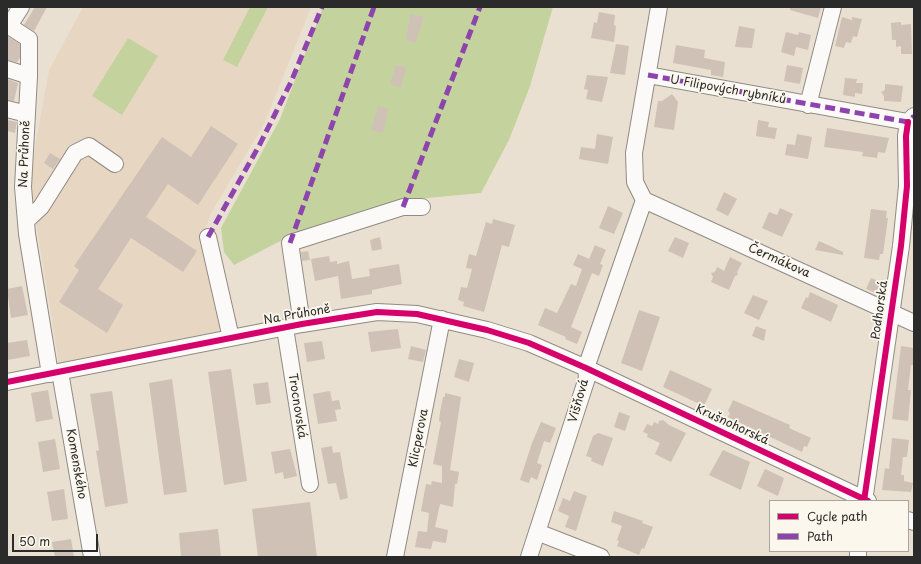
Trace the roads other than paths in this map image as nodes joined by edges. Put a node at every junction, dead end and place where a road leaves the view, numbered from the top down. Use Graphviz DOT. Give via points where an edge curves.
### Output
graph roads {
  1 [pos="20,7"];
  2 [pos="659,7"];
  3 [pos="833,7"];
  4 [pos="7,69"];
  5 [pos="648,75"];
  6 [pos="28,76"];
  7 [pos="808,104"];
  8 [pos="7,109"];
  9 [pos="27,114"];
  10 [pos="911,119"];
  11 [pos="115,164"];
  12 [pos="644,200"];
  13 [pos="422,206"];
  14 [pos="26,221"];
  15 [pos="208,237"];
  16 [pos="890,312"];
  17 [pos="442,319"];
  18 [pos="914,323"];
  19 [pos="302,324"];
  20 [pos="285,328"];
  21 [pos="231,338"];
  22 [pos="586,368"];
  23 [pos="55,373"];
  24 [pos="7,382"];
  25 [pos="310,484"];
  26 [pos="866,500"];
  27 [pos="537,532"];
  28 [pos="92,557"];
  29 [pos="395,557"];
  30 [pos="529,557"];
  31 [pos="601,557"];
  1 -- 6 [label="street, Na Průhoně" via="9,26 29,39"];
  2 -- 5 [label="street"];
  3 -- 7 [label="street"];
  4 -- 6 [label="street"];
  5 -- 7 [label="street, U Filipových rybníků"];
  5 -- 12 [label="street" via="634,153 635,182"];
  6 -- 9 [label="street, Na Průhoně"];
  7 -- 10 [label="street, U Filipových rybníků"];
  8 -- 9 [label="street"];
  9 -- 14 [label="street, Na Průhoně" via="23,186"];
  10 -- 16 [label="street, Podhorská" via="906,136 907,186 901,246"];
  11 -- 14 [label="street" via="88,146 76,153 41,207"];
  12 -- 16 [label="street, Čermákova"];
  12 -- 22 [label="street, Višňová"];
  13 -- 19 [label="street" via="403,208 290,243"];
  14 -- 23 [label="street, Na Průhoně"];
  15 -- 21 [label="street"];
  16 -- 18 [label="street, Čermákova"];
  16 -- 26 [label="street, Podhorská"];
  17 -- 19 [label="street, Na Průhoně" via="417,314 376,312"];
  17 -- 22 [label="street, Na Průhoně" via="529,343"];
  17 -- 29 [label="street, Klicperova"];
  19 -- 20 [label="street, Na Průhoně"];
  20 -- 21 [label="street, Na Průhoně"];
  20 -- 25 [label="street, Trocnovská"];
  21 -- 23 [label="street, Na Průhoně"];
  22 -- 26 [label="street, Krušnohorská"];
  22 -- 27 [label="street, Višňová" via="587,378"];
  23 -- 24 [label="street, Na Průhoně"];
  23 -- 28 [label="street, Komenského"];
  27 -- 30 [label="street, Višňová"];
  27 -- 31 [label="street"];
}
